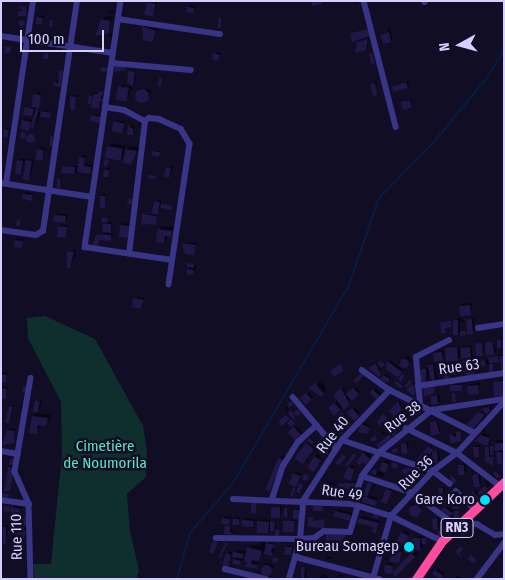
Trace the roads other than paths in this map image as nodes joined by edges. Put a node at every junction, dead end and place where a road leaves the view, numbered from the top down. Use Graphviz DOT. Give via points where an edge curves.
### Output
graph roads {
  1 [pos="33,1"];
  2 [pos="77,1"];
  3 [pos="120,1"];
  4 [pos="364,1"];
  5 [pos="118,19"];
  6 [pos="220,34"];
  7 [pos="1,36"];
  8 [pos="27,40"];
  9 [pos="70,46"];
  10 [pos="113,53"];
  11 [pos="112,63"];
  12 [pos="190,70"];
  13 [pos="105,107"];
  14 [pos="145,121"];
  15 [pos="396,127"];
  16 [pos="4,183"];
  17 [pos="49,190"];
  18 [pos="92,196"];
  19 [pos="1,230"];
  20 [pos="129,254"];
  21 [pos="172,260"];
  22 [pos="169,284"];
  23 [pos="504,324"];
  24 [pos="478,328"];
  25 [pos="449,340"];
  26 [pos="362,370"];
  27 [pos="504,373"];
  28 [pos="31,378"];
  29 [pos="418,386"];
  30 [pos="390,390"];
  31 [pos="293,397"];
  32 [pos="504,401"];
  33 [pos="420,404"];
  34 [pos="432,410"];
  35 [pos="316,426"];
  36 [pos="406,428"];
  37 [pos="475,433"];
  38 [pos="342,440"];
  39 [pos="336,448"];
  40 [pos="1,451"];
  41 [pos="380,452"];
  42 [pos="457,453"];
  43 [pos="18,454"];
  44 [pos="433,471"];
  45 [pos="362,476"];
  46 [pos="450,484"];
  47 [pos="502,484"];
  48 [pos="456,491"];
  49 [pos="413,493"];
  50 [pos="233,499"];
  51 [pos="272,499"];
  52 [pos="1,500"];
  53 [pos="303,501"];
  54 [pos="29,504"];
  55 [pos="355,505"];
  56 [pos="476,510"];
  57 [pos="391,516"];
  58 [pos="460,525"];
  59 [pos="504,534"];
  60 [pos="216,538"];
  61 [pos="300,539"];
  62 [pos="442,541"];
  63 [pos="504,543"];
  64 [pos="296,557"];
  65 [pos="225,569"];
  66 [pos="375,578"];
  67 [pos="31,579"];
  68 [pos="266,579"];
  69 [pos="290,579"];
  70 [pos="416,579"];
  71 [pos="477,579"];
  1 -- 8 [label="street"];
  2 -- 9 [label="street"];
  3 -- 5 [label="street"];
  4 -- 15 [label="street"];
  5 -- 6 [label="street"];
  5 -- 10 [label="street"];
  7 -- 8 [label="street"];
  8 -- 9 [label="street"];
  8 -- 16 [label="street"];
  9 -- 10 [label="street"];
  9 -- 17 [label="street"];
  10 -- 11 [label="street"];
  11 -- 12 [label="street"];
  11 -- 13 [label="street"];
  13 -- 14 [label="street" via="124,110"];
  13 -- 18 [label="street"];
  14 -- 20 [label="street"];
  14 -- 21 [label="street" via="159,119 181,129 189,138"];
  16 -- 17 [label="street"];
  17 -- 18 [label="street"];
  17 -- 19 [label="street" via="41,235"];
  18 -- 20 [label="street" via="85,247"];
  20 -- 21 [label="street"];
  21 -- 22 [label="street"];
  23 -- 24 [label="street"];
  25 -- 29 [label="street" via="416,357"];
  26 -- 30 [label="street"];
  27 -- 29 [label="street, Rue 63"];
  28 -- 43 [label="street, Rue 110"];
  29 -- 33 [label="street"];
  30 -- 33 [label="street"];
  30 -- 38 [label="street, Rue 40"];
  31 -- 35 [label="street"];
  32 -- 34 [label="street, Rue 38"];
  32 -- 37 [label="street, Rue 36"];
  33 -- 34 [label="street"];
  34 -- 36 [label="street, Rue 38"];
  34 -- 37 [label="street"];
  35 -- 39 [label="street"];
  35 -- 51 [label="street" via="298,442 284,466"];
  36 -- 41 [label="street, Rue 38"];
  36 -- 42 [label="street"];
  37 -- 42 [label="street, Rue 36"];
  38 -- 39 [label="street, Rue 40"];
  38 -- 41 [label="street"];
  39 -- 53 [label="street, Rue 40"];
  40 -- 43 [label="street"];
  41 -- 44 [label="street"];
  41 -- 45 [label="street, Rue 38"];
  42 -- 44 [label="street, Rue 36"];
  42 -- 47 [label="street"];
  43 -- 54 [label="street, Rue 110" via="15,472"];
  44 -- 46 [label="street"];
  44 -- 49 [label="street, Rue 36"];
  45 -- 49 [label="street"];
  45 -- 55 [label="street, Rue 38"];
  47 -- 56 [label="highway, RN3"];
  48 -- 56 [label="street"];
  49 -- 57 [label="street, Rue 36"];
  49 -- 58 [label="street"];
  50 -- 51 [label="street, Rue 49"];
  51 -- 53 [label="street, Rue 49"];
  52 -- 54 [label="street"];
  53 -- 55 [label="street, Rue 49"];
  53 -- 61 [label="street"];
  54 -- 67 [label="street, Rue 110"];
  55 -- 57 [label="street, Rue 49"];
  55 -- 61 [label="street, Rue 38" via="350,532 324,531 314,538"];
  56 -- 58 [label="highway, RN3"];
  57 -- 62 [label="street, Rue 49"];
  57 -- 66 [label="street, Rue 36"];
  58 -- 59 [label="street" via="476,524 494,535"];
  58 -- 62 [label="highway, RN3"];
  60 -- 61 [label="street"];
  61 -- 64 [label="street"];
  62 -- 70 [label="highway, RN3"];
  63 -- 71 [label="street"];
  64 -- 66 [label="street"];
  64 -- 69 [label="street"];
  65 -- 68 [label="street"];
}
